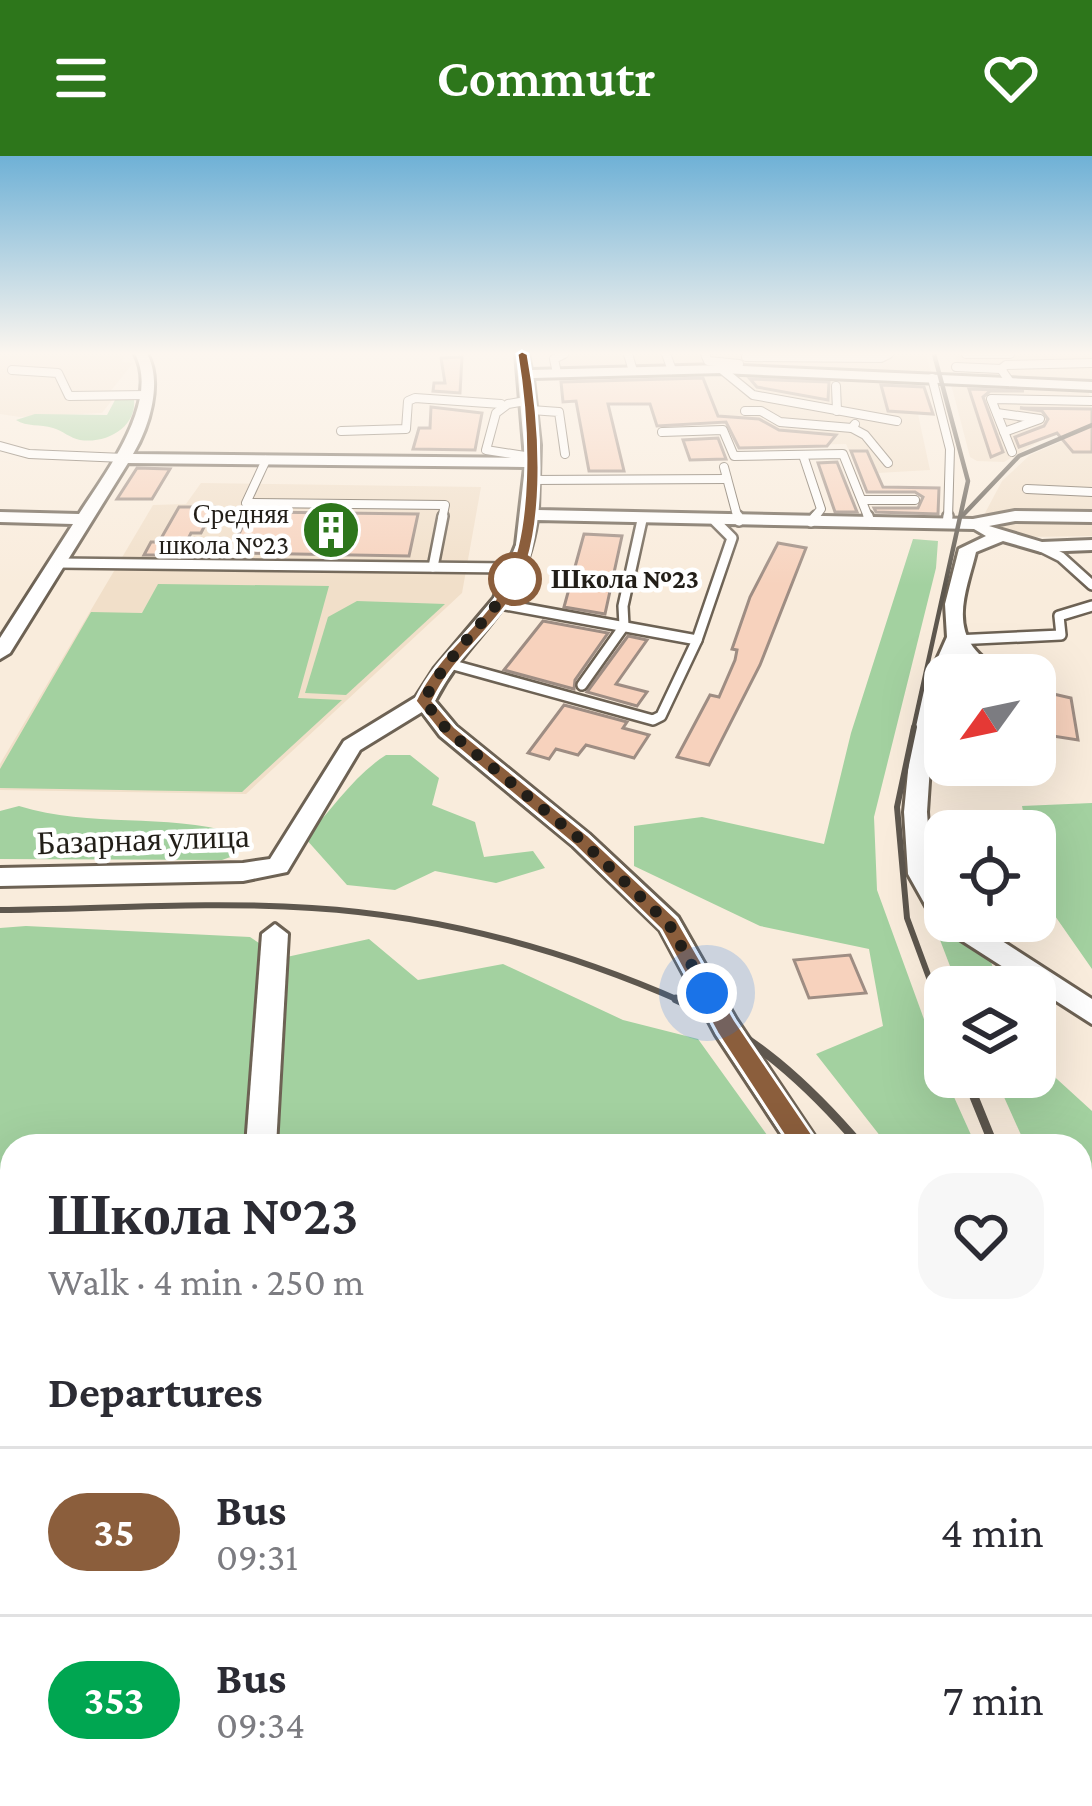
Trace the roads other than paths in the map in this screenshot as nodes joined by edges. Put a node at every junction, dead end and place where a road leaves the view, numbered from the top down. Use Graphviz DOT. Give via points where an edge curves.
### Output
graph roads {
  1 [pos="134,431"];
  2 [pos="488,431"];
  3 [pos="531,431"];
  4 [pos="562,431"];
  5 [pos="723,431"];
  6 [pos="858,431"];
  7 [pos="947,431"];
  8 [pos="1004,432"];
  9 [pos="0,446"];
  10 [pos="1012,452"];
  11 [pos="565,454"];
  12 [pos="803,455"];
  13 [pos="124,458"];
  14 [pos="266,460"];
  15 [pos="888,463"];
  16 [pos="531,467"];
  17 [pos="724,467"];
  18 [pos="1082,475"];
  19 [pos="727,479"];
  20 [pos="1028,489"];
  21 [pos="1092,489"];
  22 [pos="862,500"];
  23 [pos="915,500"];
  24 [pos="529,515"];
  25 [pos="0,517"];
  26 [pos="1092,517"];
  27 [pos="83,518"];
  28 [pos="642,520"];
  29 [pos="715,521"];
  30 [pos="739,521"];
  31 [pos="811,522"];
  32 [pos="870,522"];
  33 [pos="947,523"];
  34 [pos="973,524"];
  35 [pos="998,537"];
  36 [pos="1092,545"];
  37 [pos="1041,547"];
  38 [pos="58,563"];
  39 [pos="433,567"];
  40 [pos="518,568"];
  41 [pos="1092,585"];
  42 [pos="500,604"];
  43 [pos="1092,606"];
  44 [pos="624,626"];
  45 [pos="697,640"];
  46 [pos="0,653"];
  47 [pos="964,654"];
  48 [pos="978,654"];
  49 [pos="446,663"];
  50 [pos="582,686"];
  51 [pos="424,701"];
  52 [pos="924,739"];
  53 [pos="0,877"];
  54 [pos="924,881"];
  55 [pos="275,934"];
  56 [pos="984,942"];
  57 [pos="1092,1013"];
  58 [pos="262,1134"];
  59 [pos="798,1134"];
  1 -- 13 [label="street"];
  2 -- 16 [label="lane" via="486,450"];
  3 -- 16 [label="street"];
  4 -- 11 [label="lane"];
  5 -- 12 [label="lane" via="734,456"];
  6 -- 15 [label="lane"];
  7 -- 33 [label="lane" via="956,478"];
  8 -- 10 [label="lane"];
  9 -- 13 [label="lane"];
  12 -- 22 [label="lane" via="843,454"];
  12 -- 31 [label="lane" via="821,508"];
  13 -- 14 [label="street"];
  13 -- 27 [label="street"];
  14 -- 16 [label="street"];
  14 -- 39 [label="lane" via="246,503 445,505"];
  16 -- 19 [label="lane"];
  16 -- 24 [label="street"];
  17 -- 19 [label="lane"];
  18 -- 21 [label="lane"];
  19 -- 30 [label="lane"];
  20 -- 21 [label="lane"];
  22 -- 23 [label="lane"];
  22 -- 32 [label="lane"];
  24 -- 28 [label="street"];
  24 -- 40 [label="street"];
  25 -- 27 [label="street"];
  26 -- 34 [label="street"];
  27 -- 38 [label="street"];
  28 -- 29 [label="street"];
  28 -- 44 [label="lane"];
  29 -- 30 [label="street"];
  29 -- 45 [label="lane" via="732,538"];
  30 -- 31 [label="street"];
  31 -- 32 [label="street"];
  32 -- 33 [label="street"];
  33 -- 34 [label="street"];
  34 -- 35 [label="street"];
  35 -- 37 [label="street"];
  35 -- 47 [label="street" via="968,549 951,625"];
  36 -- 37 [label="street"];
  37 -- 41 [label="lane"];
  38 -- 39 [label="lane"];
  38 -- 46 [label="street"];
  39 -- 40 [label="lane"];
  40 -- 42 [label="street"];
  42 -- 44 [label="lane"];
  42 -- 49 [label="street"];
  43 -- 48 [label="lane" via="1059,616 1061,635"];
  44 -- 45 [label="lane"];
  44 -- 50 [label="lane"];
  45 -- 49 [label="lane" via="653,720"];
  49 -- 51 [label="street"];
  51 -- 53 [label="street, Базарная улица" via="352,746 278,866"];
  51 -- 59 [label="street" via="448,731 669,924"];
  52 -- 54 [label="street"];
  55 -- 58 [label="street"];
  56 -- 57 [label="street"];
}
